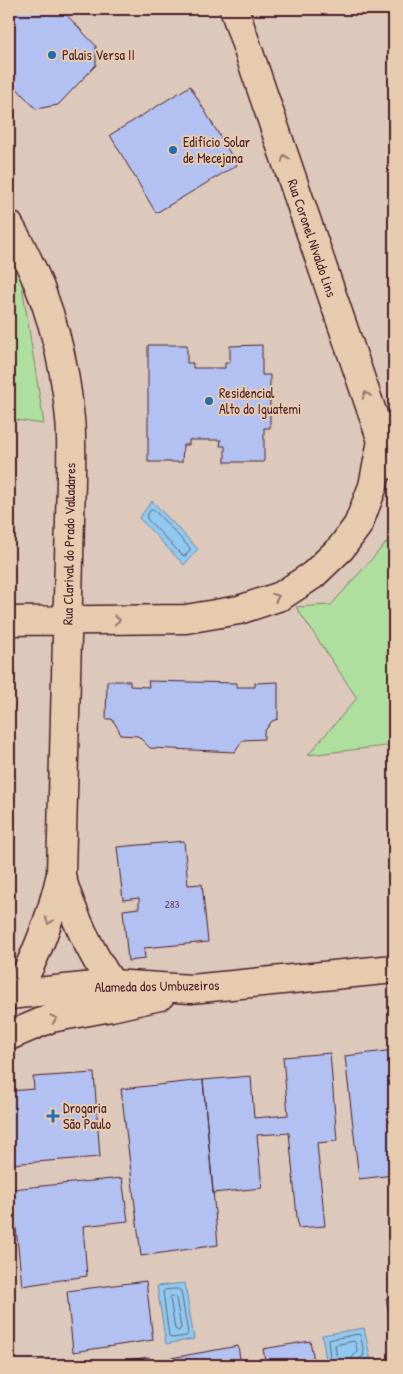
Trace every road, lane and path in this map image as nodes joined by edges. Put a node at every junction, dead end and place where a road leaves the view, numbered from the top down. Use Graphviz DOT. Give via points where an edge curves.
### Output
graph roads {
  1 [pos="234,9"];
  2 [pos="9,225"];
  3 [pos="382,441"];
  4 [pos="394,465"];
  5 [pos="68,620"];
  6 [pos="9,621"];
  7 [pos="61,874"];
  8 [pos="394,969"];
  9 [pos="112,984"];
  10 [pos="191,989"];
  11 [pos="12,994"];
  12 [pos="9,1036"];
  3 -- 1 [label="street, Rua Coronel Nivaldo Lins, one-way"];
  2 -- 5 [label="street, Rua Clarival do Prado Valladares" via="38,281 59,349 70,419"];
  3 -- 4 [label="street, Rua Coronel Nivaldo Lins"];
  5 -- 3 [label="street, one-way" via="186,619 239,610 281,596 313,575 341,548 358,525 373,486"];
  5 -- 6 [label="street"];
  5 -- 7 [label="street, Rua Clarival do Prado Valladares"];
  7 -- 9 [label="street, Rua Clarival do Prado Valladares" via="81,932"];
  7 -- 11 [label="street, Rua Clarival do Prado Valladares, one-way" via="44,937 31,966"];
  8 -- 10 [label="street, Alameda dos Umbuzeiros"];
  9 -- 10 [label="street, Alameda dos Umbuzeiros"];
  9 -- 11 [label="street, Alameda dos Umbuzeiros"];
  12 -- 10 [label="street, one-way" via="51,1018"];
}
